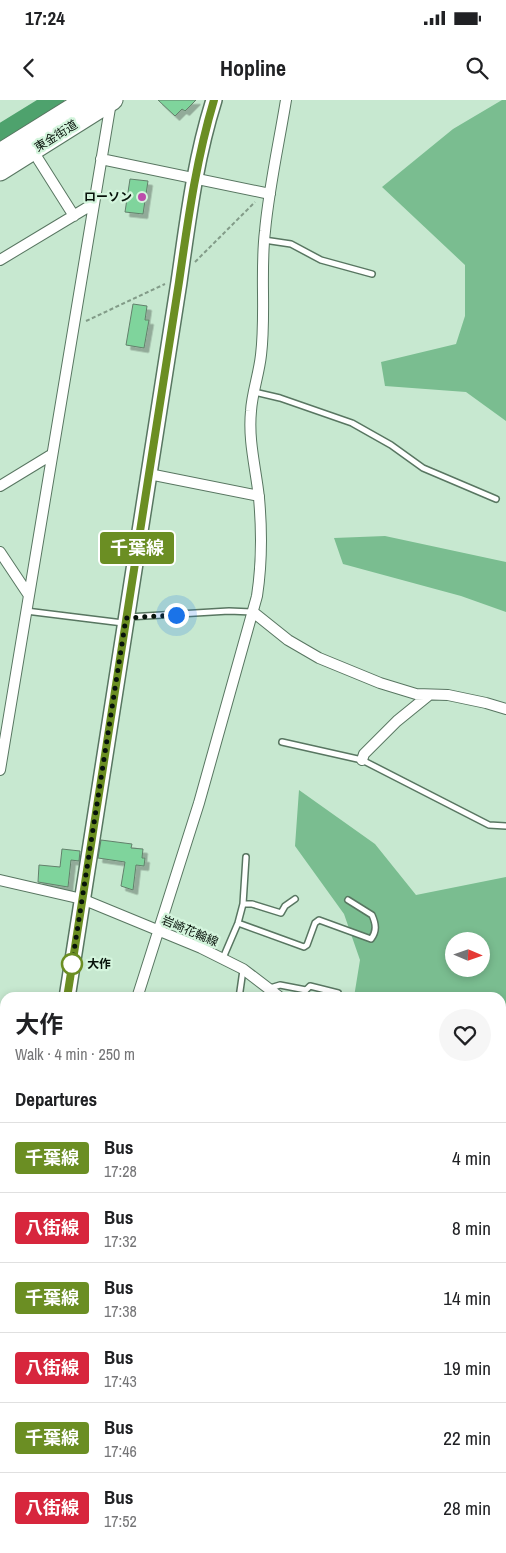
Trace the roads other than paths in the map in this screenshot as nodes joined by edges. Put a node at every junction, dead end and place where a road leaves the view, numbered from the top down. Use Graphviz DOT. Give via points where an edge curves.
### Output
graph roads {
  1 [pos="85,100"];
  2 [pos="112,100"];
  3 [pos="214,100"];
  4 [pos="286,100"];
  5 [pos="0,153"];
  6 [pos="38,159"];
  7 [pos="101,159"];
  8 [pos="0,171"];
  9 [pos="194,177"];
  10 [pos="270,194"];
  11 [pos="93,204"];
  12 [pos="74,216"];
  13 [pos="264,240"];
  14 [pos="0,260"];
  15 [pos="372,274"];
  16 [pos="254,392"];
  17 [pos="51,455"];
  18 [pos="149,474"];
  19 [pos="0,486"];
  20 [pos="259,496"];
  21 [pos="496,499"];
  22 [pos="0,552"];
  23 [pos="28,594"];
  24 [pos="26,611"];
  25 [pos="253,612"];
  26 [pos="126,620"];
  27 [pos="429,694"];
  28 [pos="506,709"];
  29 [pos="282,742"];
  30 [pos="362,760"];
  31 [pos="0,770"];
  32 [pos="506,826"];
  33 [pos="246,857"];
  34 [pos="0,880"];
  35 [pos="82,899"];
  36 [pos="295,899"];
  37 [pos="348,900"];
  38 [pos="243,904"];
  39 [pos="238,923"];
  40 [pos="158,931"];
  41 [pos="223,958"];
  42 [pos="243,969"];
  43 [pos="69,992"];
  44 [pos="139,992"];
  45 [pos="240,992"];
  46 [pos="272,992"];
  47 [pos="276,992"];
  48 [pos="334,992"];
  1 -- 5 [label="highway, 東金街道"];
  2 -- 7 [label="street"];
  2 -- 8 [label="highway, 東金街道"];
  3 -- 9 [label="street"];
  4 -- 10 [label="street"];
  6 -- 12 [label="street"];
  7 -- 9 [label="street"];
  7 -- 11 [label="street"];
  9 -- 10 [label="street"];
  9 -- 18 [label="street"];
  10 -- 13 [label="street"];
  11 -- 12 [label="street"];
  11 -- 17 [label="street"];
  12 -- 14 [label="street"];
  13 -- 15 [label="lane" via="291,244 321,260"];
  13 -- 16 [label="street" via="265,316"];
  16 -- 20 [label="street" via="250,412 251,452"];
  16 -- 21 [label="lane" via="352,423 423,468"];
  17 -- 19 [label="street"];
  17 -- 23 [label="street"];
  18 -- 20 [label="street"];
  18 -- 26 [label="street"];
  20 -- 25 [label="street" via="261,568"];
  22 -- 23 [label="street"];
  23 -- 24 [label="street"];
  24 -- 26 [label="lane"];
  24 -- 31 [label="street"];
  25 -- 26 [label="lane" via="229,611"];
  25 -- 27 [label="street" via="288,640 319,658 380,683 416,694"];
  25 -- 40 [label="street" via="199,803"];
  26 -- 35 [label="street"];
  27 -- 28 [label="street" via="448,695"];
  27 -- 30 [label="street" via="397,721 364,754"];
  29 -- 30 [label="lane"];
  30 -- 32 [label="lane" via="488,825"];
  33 -- 38 [label="lane"];
  34 -- 35 [label="street, 岩崎花輪線"];
  35 -- 40 [label="street, 岩崎花輪線"];
  35 -- 43 [label="street"];
  36 -- 38 [label="lane" via="281,913"];
  37 -- 39 [label="lane" via="372,915 376,928 371,939 319,920 304,947"];
  38 -- 39 [label="lane"];
  39 -- 41 [label="lane"];
  40 -- 41 [label="street, 岩崎花輪線"];
  40 -- 44 [label="street"];
  41 -- 42 [label="street, 岩崎花輪線"];
  42 -- 45 [label="lane"];
  42 -- 46 [label="street, 岩崎花輪線"];
  47 -- 48 [label="lane" via="280,985 306,990 310,986"];
}
